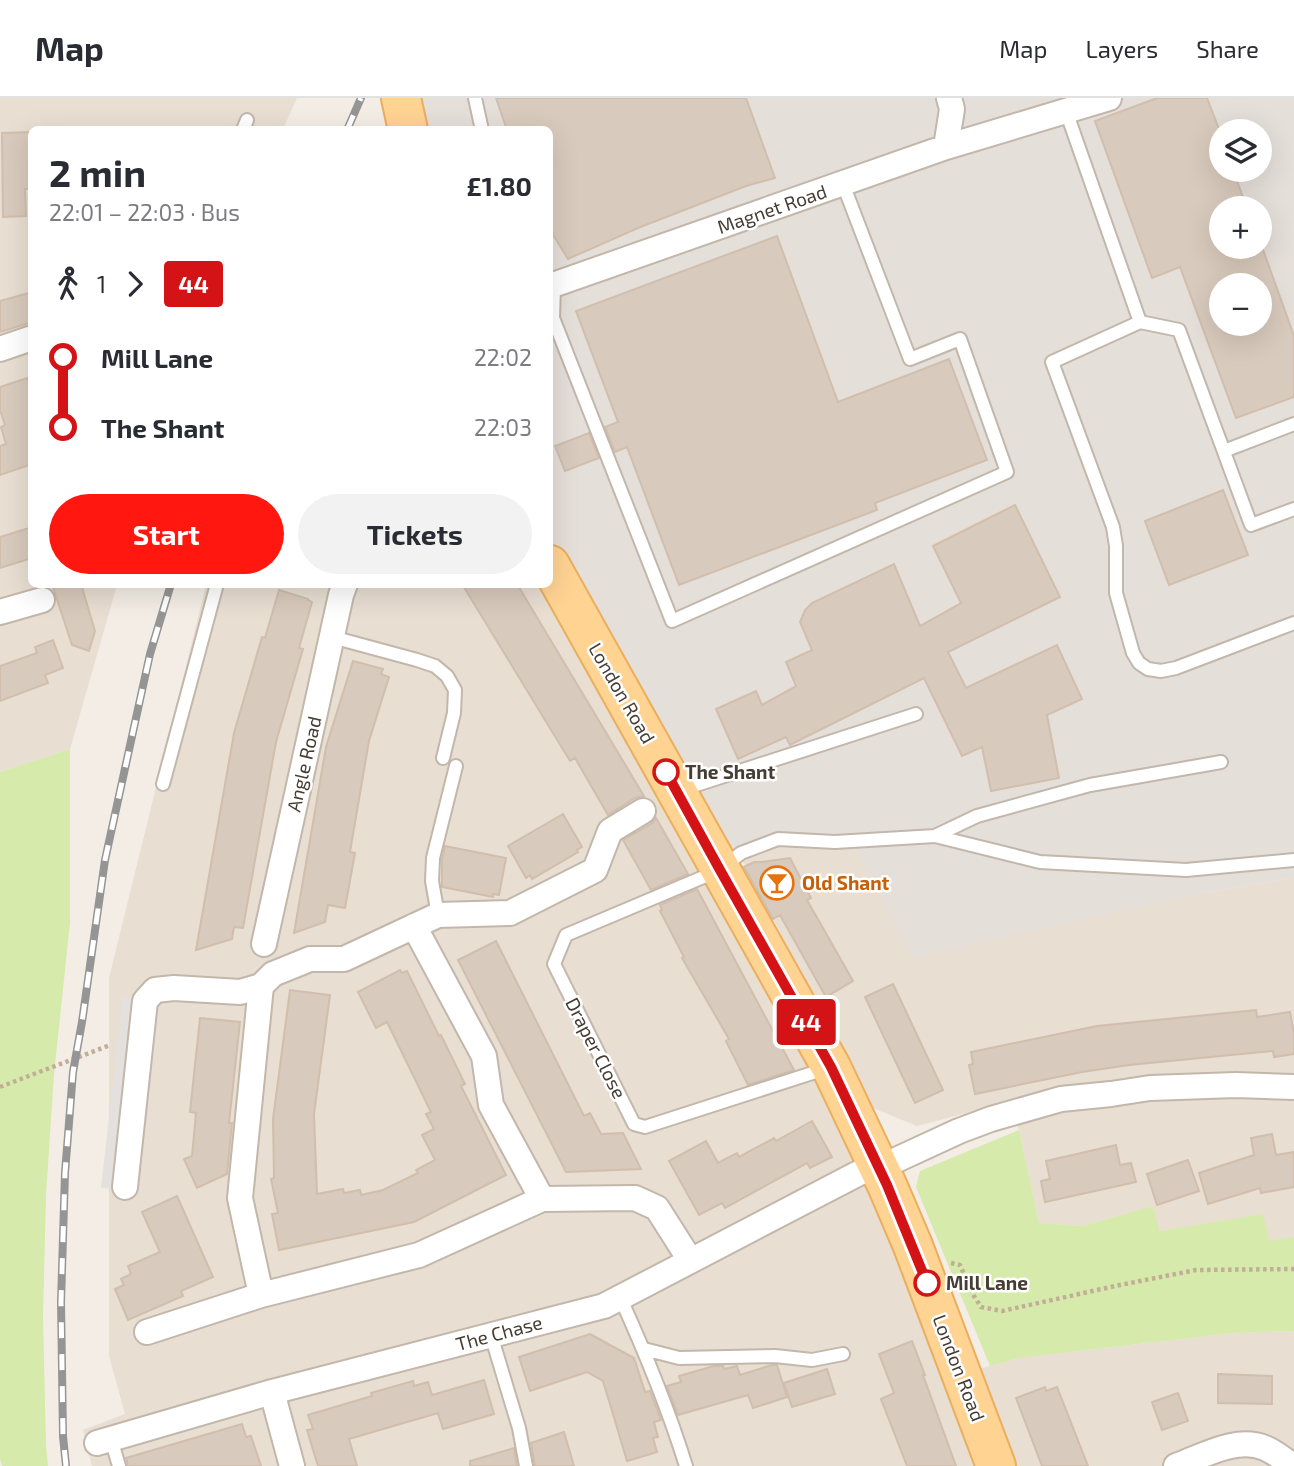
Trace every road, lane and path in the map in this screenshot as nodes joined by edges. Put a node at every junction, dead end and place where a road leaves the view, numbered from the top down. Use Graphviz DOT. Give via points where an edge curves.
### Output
graph roads {
  1 [pos="401,98"];
  2 [pos="475,98"];
  3 [pos="949,98"];
  4 [pos="1109,98"];
  5 [pos="1066,111"];
  6 [pos="407,126"];
  7 [pos="481,126"];
  8 [pos="946,147"];
  9 [pos="843,184"];
  10 [pos="553,282"];
  11 [pos="553,321"];
  12 [pos="1140,323"];
  13 [pos="28,339"];
  14 [pos="0,349"];
  15 [pos="1294,424"];
  16 [pos="1224,451"];
  17 [pos="1294,509"];
  18 [pos="553,570"];
  19 [pos="216,588"];
  20 [pos="344,588"];
  21 [pos="42,600"];
  22 [pos="0,612"];
  23 [pos="1294,623"];
  24 [pos="332,637"];
  25 [pos="916,714"];
  26 [pos="443,758"];
  27 [pos="1221,762"];
  28 [pos="456,766"];
  29 [pos="163,784"];
  30 [pos="677,791"];
  31 [pos="643,811"];
  32 [pos="935,836"];
  33 [pos="1294,860"];
  34 [pos="720,870"];
  35 [pos="438,915"];
  36 [pos="414,926"];
  37 [pos="264,944"];
  38 [pos="261,986"];
  39 [pos="110,1045"];
  40 [pos="831,1067"];
  41 [pos="0,1087"];
  42 [pos="1294,1087"];
  43 [pos="877,1166"];
  44 [pos="125,1186"];
  45 [pos="542,1199"];
  46 [pos="690,1260"];
  47 [pos="1294,1269"];
  48 [pos="261,1295"];
  49 [pos="620,1297"];
  50 [pos="981,1307"];
  51 [pos="147,1332"];
  52 [pos="491,1335"];
  53 [pos="644,1349"];
  54 [pos="843,1354"];
  55 [pos="272,1392"];
  56 [pos="104,1441"];
  57 [pos="119,1466"];
  58 [pos="292,1466"];
  59 [pos="526,1466"];
  60 [pos="685,1466"];
  61 [pos="996,1466"];
  62 [pos="1176,1466"];
  63 [pos="1293,1466"];
  1 -- 6 [label="main road"];
  2 -- 7 [label="lane"];
  3 -- 8 [label="street" via="952,109"];
  4 -- 5 [label="street, Magnet Road"];
  5 -- 8 [label="street, Magnet Road"];
  5 -- 12 [label="lane"];
  8 -- 9 [label="street, Magnet Road"];
  9 -- 10 [label="street, Magnet Road"];
  9 -- 11 [label="lane" via="910,359 960,339 1007,472 672,621"];
  12 -- 16 [label="lane" via="1179,330"];
  12 -- 23 [label="lane" via="1052,362 1112,527 1116,593 1133,653 1148,669 1161,671"];
  13 -- 14 [label="street"];
  15 -- 16 [label="lane"];
  16 -- 17 [label="lane" via="1251,525"];
  18 -- 30 [label="main road, London Road"];
  19 -- 29 [label="lane"];
  20 -- 24 [label="street, Angle Road"];
  21 -- 22 [label="street"];
  24 -- 26 [label="lane" via="418,660 447,676 455,690 454,713"];
  24 -- 37 [label="street, Angle Road"];
  25 -- 30 [label="lane"];
  27 -- 32 [label="lane" via="1090,785 976,816"];
  28 -- 35 [label="lane" via="433,858"];
  30 -- 34 [label="main road, London Road"];
  31 -- 35 [label="street" via="610,831 595,870 510,913"];
  32 -- 33 [label="lane" via="1040,862 1186,870"];
  32 -- 34 [label="lane, Draper Close" via="835,842 778,839 741,853"];
  34 -- 40 [label="main road, London Road"];
  34 -- 40 [label="lane, Draper Close" via="566,935 554,964 634,1124 645,1128"];
  35 -- 36 [label="street"];
  36 -- 38 [label="street" via="344,959 310,959 273,974"];
  36 -- 45 [label="street" via="484,1056 491,1105"];
  38 -- 44 [label="street" via="240,992 155,990 145,1001"];
  38 -- 48 [label="street" via="240,1198"];
  39 -- 41 [label="path"];
  40 -- 43 [label="main road, London Road"];
  42 -- 43 [label="street" via="1150,1088 1061,1099 991,1119"];
  43 -- 46 [label="street, The Chase"];
  43 -- 61 [label="main road, London Road" via="913,1246"];
  45 -- 46 [label="street" via="635,1198 657,1208"];
  45 -- 48 [label="street" via="419,1255"];
  46 -- 49 [label="street, The Chase"];
  47 -- 50 [label="path" via="1196,1270 1002,1311"];
  48 -- 51 [label="street"];
  49 -- 52 [label="street, The Chase" via="604,1306"];
  49 -- 53 [label="lane"];
  52 -- 55 [label="street, The Chase"];
  52 -- 59 [label="lane"];
  53 -- 54 [label="lane" via="679,1358 812,1360"];
  53 -- 60 [label="lane"];
  55 -- 56 [label="street, The Chase"];
  55 -- 58 [label="street"];
  56 -- 57 [label="lane"];
  62 -- 63 [label="street" via="1251,1443"];
}
